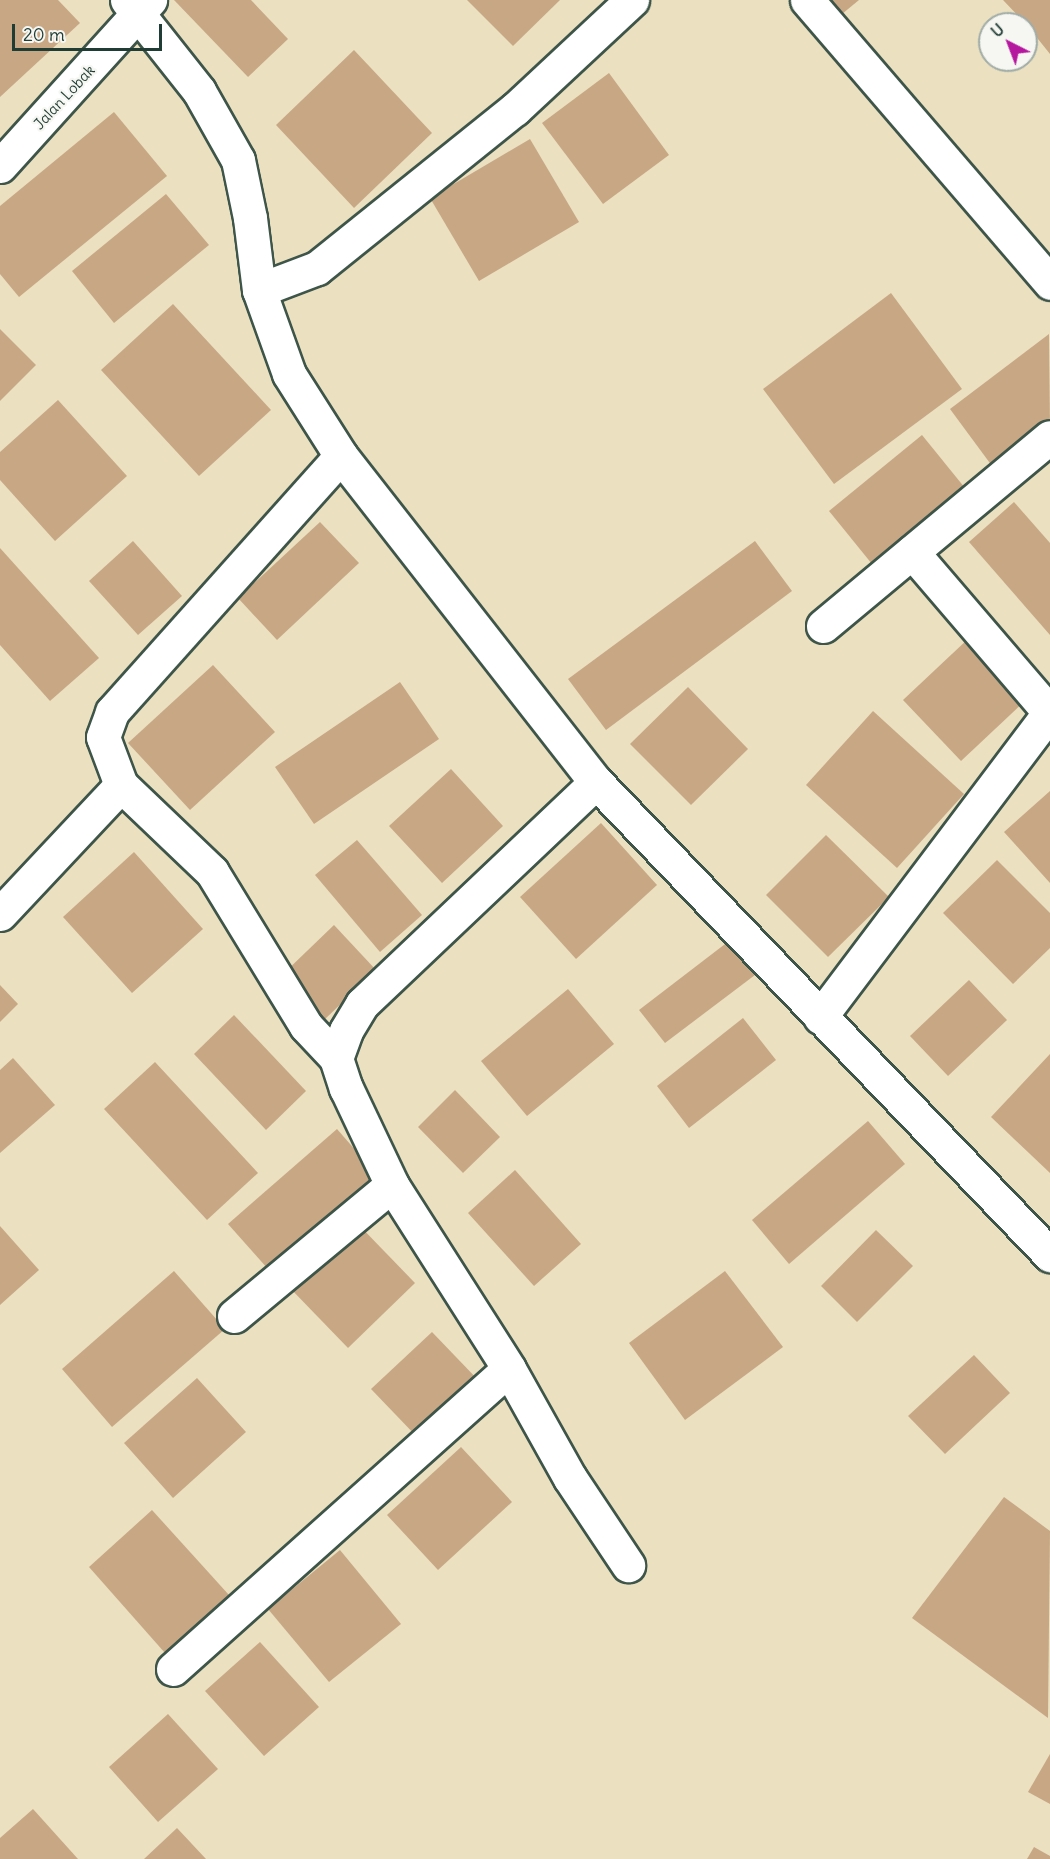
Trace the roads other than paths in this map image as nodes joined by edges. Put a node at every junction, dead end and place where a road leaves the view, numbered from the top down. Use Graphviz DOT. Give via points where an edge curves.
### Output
graph roads {
  1 [pos="632,0"];
  2 [pos="807,0"];
  3 [pos="139,5"];
  4 [pos="0,166"];
  5 [pos="1050,283"];
  6 [pos="259,290"];
  7 [pos="1050,437"];
  8 [pos="341,456"];
  9 [pos="912,552"];
  10 [pos="823,626"];
  11 [pos="1050,712"];
  12 [pos="596,782"];
  13 [pos="121,785"];
  14 [pos="0,914"];
  15 [pos="820,1017"];
  16 [pos="336,1058"];
  17 [pos="392,1185"];
  18 [pos="1050,1255"];
  19 [pos="234,1316"];
  20 [pos="509,1369"];
  21 [pos="628,1565"];
  22 [pos="173,1670"];
  1 -- 6 [label="street" via="515,109 317,267"];
  2 -- 5 [label="street"];
  3 -- 4 [label="street, Jalan Lobak"];
  3 -- 6 [label="street" via="199,91 238,160"];
  6 -- 8 [label="street" via="289,374"];
  7 -- 9 [label="street"];
  8 -- 12 [label="street"];
  8 -- 13 [label="street" via="112,712 104,737"];
  9 -- 10 [label="street"];
  9 -- 11 [label="street"];
  11 -- 15 [label="street"];
  12 -- 15 [label="street"];
  12 -- 16 [label="street" via="362,1004 346,1030"];
  13 -- 14 [label="street"];
  13 -- 16 [label="street" via="212,872 306,1026"];
  15 -- 18 [label="street"];
  16 -- 17 [label="street"];
  17 -- 19 [label="street"];
  17 -- 20 [label="street"];
  20 -- 21 [label="street" via="570,1478"];
  20 -- 22 [label="street"];
}
